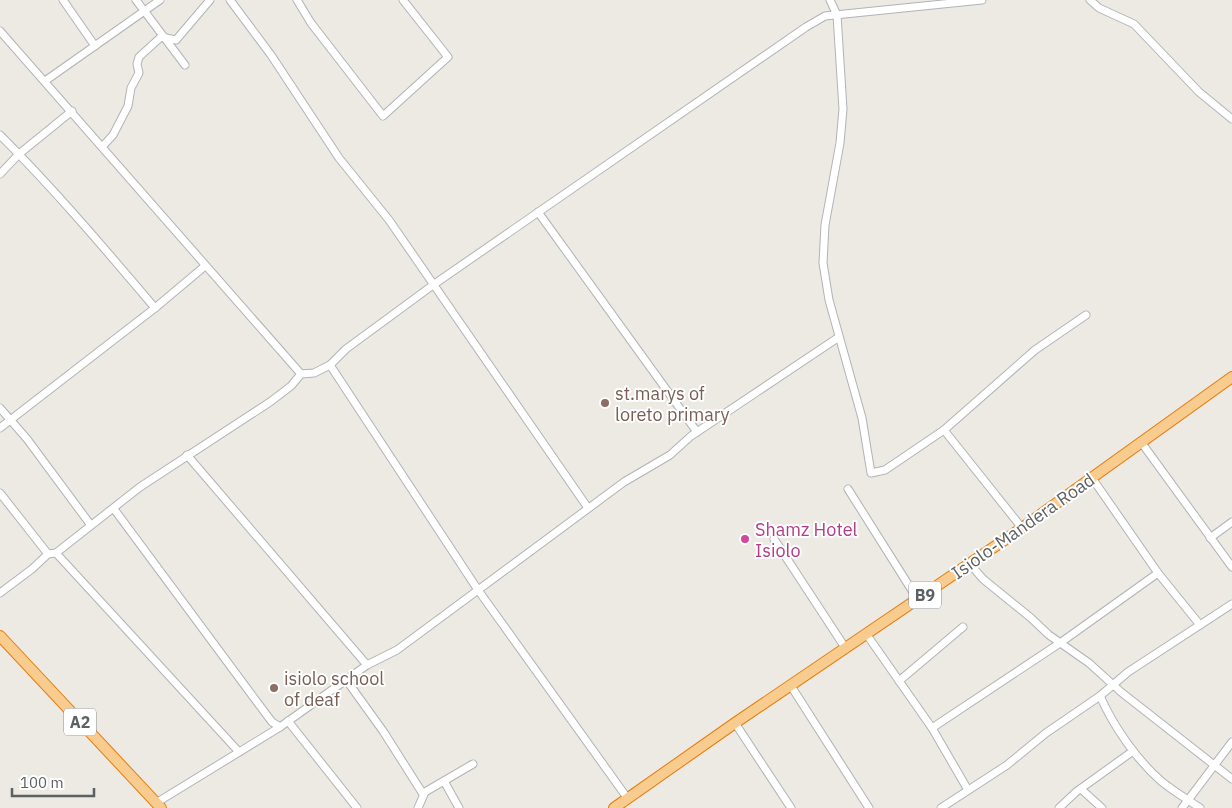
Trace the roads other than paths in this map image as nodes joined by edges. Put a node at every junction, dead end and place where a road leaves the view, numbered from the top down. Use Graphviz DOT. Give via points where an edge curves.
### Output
graph roads {
  1 [pos="63,0"];
  2 [pos="136,0"];
  3 [pos="160,0"];
  4 [pos="210,0"];
  5 [pos="230,0"];
  6 [pos="297,0"];
  7 [pos="403,0"];
  8 [pos="830,0"];
  9 [pos="982,0"];
  10 [pos="1090,0"];
  11 [pos="144,11"];
  12 [pos="837,14"];
  13 [pos="0,31"];
  14 [pos="164,36"];
  15 [pos="95,46"];
  16 [pos="185,65"];
  17 [pos="45,81"];
  18 [pos="72,112"];
  19 [pos="1232,119"];
  20 [pos="0,135"];
  21 [pos="102,147"];
  22 [pos="19,154"];
  23 [pos="0,174"];
  24 [pos="538,212"];
  25 [pos="204,266"];
  26 [pos="433,285"];
  27 [pos="155,308"];
  28 [pos="1086,315"];
  29 [pos="839,337"];
  30 [pos="330,365"];
  31 [pos="301,374"];
  32 [pos="1232,377"];
  33 [pos="0,408"];
  34 [pos="10,420"];
  35 [pos="0,428"];
  36 [pos="944,430"];
  37 [pos="696,432"];
  38 [pos="1141,442"];
  39 [pos="187,455"];
  40 [pos="1092,478"];
  41 [pos="848,489"];
  42 [pos="0,494"];
  43 [pos="588,508"];
  44 [pos="114,509"];
  45 [pos="1232,522"];
  46 [pos="90,524"];
  47 [pos="1022,528"];
  48 [pos="1210,538"];
  49 [pos="774,539"];
  50 [pos="52,553"];
  51 [pos="970,564"];
  52 [pos="1232,567"];
  53 [pos="1158,572"];
  54 [pos="478,590"];
  55 [pos="0,593"];
  56 [pos="918,600"];
  57 [pos="1232,604"];
  58 [pos="1200,625"];
  59 [pos="963,627"];
  60 [pos="867,635"];
  61 [pos="0,636"];
  62 [pos="1060,643"];
  63 [pos="846,649"];
  64 [pos="367,665"];
  65 [pos="347,681"];
  66 [pos="899,681"];
  67 [pos="1113,684"];
  68 [pos="791,686"];
  69 [pos="1100,696"];
  70 [pos="288,721"];
  71 [pos="735,723"];
  72 [pos="280,727"];
  73 [pos="932,728"];
  74 [pos="1232,742"];
  75 [pos="1133,750"];
  76 [pos="239,752"];
  77 [pos="474,764"];
  78 [pos="1215,764"];
  79 [pos="1232,779"];
  80 [pos="444,781"];
  81 [pos="1080,789"];
  82 [pos="968,790"];
  83 [pos="424,794"];
  84 [pos="628,799"];
  85 [pos="1189,800"];
  86 [pos="158,805"];
  87 [pos="357,808"];
  88 [pos="418,808"];
  89 [pos="459,808"];
  90 [pos="614,808"];
  91 [pos="790,808"];
  92 [pos="869,808"];
  93 [pos="943,808"];
  94 [pos="1059,808"];
  95 [pos="1102,808"];
  96 [pos="1182,808"];
  97 [pos="1200,808"];
  1 -- 15 [label="street"];
  2 -- 11 [label="street"];
  3 -- 11 [label="street"];
  4 -- 14 [label="street" via="176,40"];
  5 -- 26 [label="street" via="271,55 339,158"];
  6 -- 7 [label="street" via="383,116 448,57"];
  8 -- 12 [label="street"];
  9 -- 12 [label="street"];
  10 -- 19 [label="street" via="1099,8 1134,24 1199,92"];
  11 -- 14 [label="street"];
  11 -- 15 [label="street"];
  12 -- 24 [label="street" via="825,16 806,27"];
  12 -- 29 [label="street" via="842,68 842,125 827,212 823,263"];
  13 -- 17 [label="street"];
  14 -- 16 [label="street"];
  14 -- 21 [label="street" via="138,57 139,73 131,88 128,106 113,135"];
  15 -- 17 [label="street"];
  17 -- 18 [label="street"];
  18 -- 21 [label="street"];
  18 -- 22 [label="street"];
  20 -- 22 [label="street"];
  21 -- 25 [label="street"];
  22 -- 23 [label="street"];
  22 -- 27 [label="street" via="82,221"];
  24 -- 26 [label="street"];
  24 -- 37 [label="street"];
  25 -- 27 [label="street"];
  25 -- 31 [label="street"];
  26 -- 30 [label="street"];
  26 -- 43 [label="street"];
  27 -- 34 [label="street"];
  28 -- 36 [label="street" via="1035,350"];
  29 -- 36 [label="street" via="862,418 871,473 885,470"];
  29 -- 37 [label="street"];
  30 -- 31 [label="street"];
  30 -- 54 [label="street"];
  31 -- 39 [label="street" via="270,402"];
  32 -- 38 [label="highway, Isiolo-Mandera Road / B9"];
  33 -- 34 [label="street"];
  34 -- 35 [label="street"];
  34 -- 46 [label="street"];
  36 -- 47 [label="street"];
  37 -- 43 [label="street" via="670,455 638,472"];
  38 -- 40 [label="highway, Isiolo-Mandera Road / B9"];
  38 -- 48 [label="street"];
  39 -- 44 [label="street"];
  39 -- 64 [label="street"];
  40 -- 47 [label="highway, Isiolo-Mandera Road / B9"];
  40 -- 53 [label="street"];
  41 -- 56 [label="street"];
  42 -- 50 [label="street"];
  43 -- 54 [label="street"];
  44 -- 46 [label="street"];
  44 -- 72 [label="street" via="272,722"];
  45 -- 48 [label="street"];
  46 -- 50 [label="street"];
  47 -- 51 [label="highway, Isiolo-Mandera Road / B9"];
  48 -- 52 [label="street"];
  49 -- 63 [label="street"];
  50 -- 55 [label="street"];
  50 -- 76 [label="street"];
  51 -- 56 [label="highway, Isiolo-Mandera Road / B9"];
  51 -- 62 [label="street" via="983,579"];
  53 -- 58 [label="street"];
  53 -- 62 [label="street"];
  54 -- 64 [label="street" via="398,650"];
  54 -- 84 [label="street"];
  56 -- 60 [label="highway, Isiolo-Mandera Road / B9"];
  57 -- 58 [label="street"];
  58 -- 67 [label="street"];
  59 -- 66 [label="street"];
  60 -- 63 [label="highway, Isiolo-Mandera Road / B9"];
  60 -- 66 [label="street"];
  61 -- 86 [label="highway, A2"];
  62 -- 67 [label="street"];
  62 -- 73 [label="street"];
  63 -- 68 [label="highway, Isiolo-Mandera Road / B9"];
  64 -- 65 [label="street"];
  65 -- 70 [label="street"];
  65 -- 83 [label="street"];
  66 -- 73 [label="street"];
  67 -- 69 [label="street"];
  67 -- 78 [label="street"];
  68 -- 71 [label="highway, Isiolo-Mandera Road / B9"];
  68 -- 92 [label="street"];
  69 -- 75 [label="street"];
  69 -- 82 [label="street"];
  70 -- 72 [label="street"];
  70 -- 87 [label="street"];
  71 -- 84 [label="highway, Isiolo-Mandera Road / B9"];
  71 -- 91 [label="street"];
  72 -- 76 [label="street"];
  73 -- 82 [label="street"];
  74 -- 78 [label="street"];
  75 -- 81 [label="street"];
  75 -- 85 [label="street" via="1160,780"];
  76 -- 86 [label="street"];
  77 -- 80 [label="street"];
  78 -- 79 [label="street"];
  78 -- 85 [label="street"];
  80 -- 83 [label="street"];
  80 -- 89 [label="street"];
  81 -- 94 [label="street"];
  81 -- 95 [label="street"];
  82 -- 93 [label="street"];
  83 -- 88 [label="street"];
  84 -- 90 [label="highway, Isiolo-Mandera Road / B9"];
  85 -- 96 [label="street"];
  85 -- 97 [label="street"];
}
